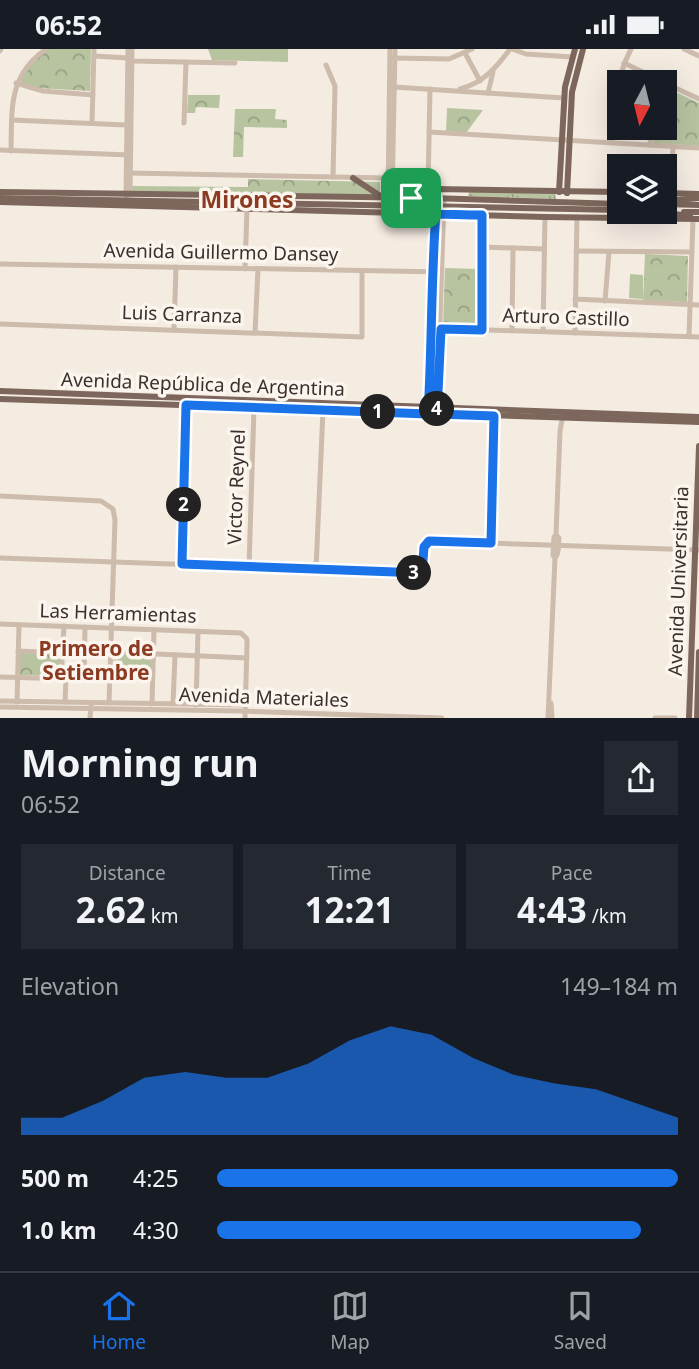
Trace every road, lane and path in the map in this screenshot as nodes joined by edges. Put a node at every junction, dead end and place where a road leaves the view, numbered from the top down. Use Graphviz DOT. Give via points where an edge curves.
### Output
graph roads {
  1 [pos="94,49"];
  2 [pos="130,49"];
  3 [pos="393,49"];
  4 [pos="428,49"];
  5 [pos="472,49"];
  6 [pos="511,49"];
  7 [pos="575,49"];
  8 [pos="583,49"];
  9 [pos="631,49"];
  10 [pos="684,49"];
  11 [pos="42,50"];
  12 [pos="465,53"];
  13 [pos="94,56"];
  14 [pos="699,56"];
  15 [pos="572,57"];
  16 [pos="393,58"];
  17 [pos="130,59"];
  18 [pos="428,59"];
  19 [pos="186,62"];
  20 [pos="235,63"];
  21 [pos="624,63"];
  22 [pos="326,65"];
  23 [pos="638,70"];
  24 [pos="494,71"];
  25 [pos="480,81"];
  26 [pos="16,83"];
  27 [pos="394,87"];
  28 [pos="430,89"];
  29 [pos="677,89"];
  30 [pos="453,90"];
  31 [pos="488,93"];
  32 [pos="93,95"];
  33 [pos="564,98"];
  34 [pos="699,99"];
  35 [pos="12,120"];
  36 [pos="92,123"];
  37 [pos="184,123"];
  38 [pos="127,125"];
  39 [pos="429,132"];
  40 [pos="565,140"];
  41 [pos="650,140"];
  42 [pos="612,143"];
  43 [pos="650,145"];
  44 [pos="673,147"];
  45 [pos="699,148"];
  46 [pos="0,150"];
  47 [pos="11,151"];
  48 [pos="672,154"];
  49 [pos="128,155"];
  50 [pos="130,173"];
  51 [pos="333,177"];
  52 [pos="354,178"];
  53 [pos="388,179"];
  54 [pos="428,189"];
  55 [pos="559,191"];
  56 [pos="567,191"];
  57 [pos="0,192"];
  58 [pos="607,192"];
  59 [pos="677,194"];
  60 [pos="699,196"];
  61 [pos="128,197"];
  62 [pos="411,198"];
  63 [pos="0,200"];
  64 [pos="388,200"];
  65 [pos="677,200"];
  66 [pos="436,202"];
  67 [pos="444,202"];
  68 [pos="562,202"];
  69 [pos="677,203"];
  70 [pos="607,204"];
  71 [pos="337,205"];
  72 [pos="699,205"];
  73 [pos="136,206"];
  74 [pos="247,209"];
  75 [pos="607,209"];
  76 [pos="360,212"];
  77 [pos="396,213"];
  78 [pos="677,213"];
  79 [pos="435,214"];
  80 [pos="444,214"];
  81 [pos="677,214"];
  82 [pos="482,215"];
  83 [pos="545,217"];
  84 [pos="577,217"];
  85 [pos="698,217"];
  86 [pos="482,247"];
  87 [pos="513,248"];
  88 [pos="544,249"];
  89 [pos="576,251"];
  90 [pos="609,252"];
  91 [pos="692,252"];
  92 [pos="0,264"];
  93 [pos="176,267"];
  94 [pos="245,268"];
  95 [pos="258,269"];
  96 [pos="362,271"];
  97 [pos="434,272"];
  98 [pos="442,272"];
  99 [pos="575,299"];
  100 [pos="605,301"];
  101 [pos="691,304"];
  102 [pos="699,305"];
  103 [pos="0,324"];
  104 [pos="432,328"];
  105 [pos="441,329"];
  106 [pos="174,330"];
  107 [pos="482,330"];
  108 [pos="512,331"];
  109 [pos="544,331"];
  110 [pos="256,333"];
  111 [pos="575,333"];
  112 [pos="689,336"];
  113 [pos="699,337"];
  114 [pos="0,391"];
  115 [pos="0,400"];
  116 [pos="186,402"];
  117 [pos="254,407"];
  118 [pos="323,410"];
  119 [pos="428,411"];
  120 [pos="437,411"];
  121 [pos="561,415"];
  122 [pos="494,416"];
  123 [pos="699,417"];
  124 [pos="699,422"];
  125 [pos="699,446"];
  126 [pos="0,496"];
  127 [pos="491,543"];
  128 [pos="556,545"];
  129 [pos="697,550"];
  130 [pos="0,558"];
  131 [pos="114,562"];
  132 [pos="182,564"];
  133 [pos="250,567"];
  134 [pos="316,569"];
  135 [pos="696,609"];
  136 [pos="0,624"];
  137 [pos="19,625"];
  138 [pos="64,626"];
  139 [pos="85,627"];
  140 [pos="111,628"];
  141 [pos="154,630"];
  142 [pos="198,631"];
  143 [pos="18,651"];
  144 [pos="111,652"];
  145 [pos="699,652"];
  146 [pos="62,653"];
  147 [pos="153,654"];
  148 [pos="175,655"];
  149 [pos="198,656"];
  150 [pos="247,658"];
  151 [pos="0,677"];
  152 [pos="17,677"];
  153 [pos="64,679"];
  154 [pos="84,679"];
  155 [pos="110,680"];
  156 [pos="17,702"];
  157 [pos="65,702"];
  158 [pos="109,703"];
  159 [pos="0,704"];
  160 [pos="152,704"];
  161 [pos="91,706"];
  162 [pos="162,707"];
  163 [pos="175,707"];
  164 [pos="197,707"];
  165 [pos="245,712"];
  166 [pos="90,718"];
  167 [pos="162,718"];
  168 [pos="177,718"];
  169 [pos="197,718"];
  170 [pos="442,718"];
  171 [pos="550,718"];
  172 [pos="654,718"];
  173 [pos="675,718"];
  174 [pos="689,718"];
  175 [pos="697,718"];
  1 -- 13 [label="street"];
  2 -- 17 [label="street"];
  3 -- 16 [label="street"];
  4 -- 18 [label="street"];
  5 -- 12 [label="street"];
  6 -- 15 [label="street"];
  6 -- 24 [label="street"];
  7 -- 15 [label="main road"];
  8 -- 40 [label="main road"];
  9 -- 21 [label="street"];
  10 -- 14 [label="street"];
  11 -- 26 [label="street"];
  12 -- 18 [label="street"];
  12 -- 25 [label="street"];
  13 -- 17 [label="street"];
  13 -- 32 [label="street"];
  15 -- 33 [label="main road"];
  16 -- 18 [label="street"];
  16 -- 27 [label="street"];
  16 -- 53 [label="street"];
  17 -- 19 [label="street"];
  17 -- 38 [label="street"];
  17 -- 49 [label="street"];
  19 -- 20 [label="street"];
  19 -- 37 [label="street"];
  21 -- 23 [label="street"];
  21 -- 42 [label="street" via="613,102"];
  22 -- 51 [label="street" via="335,86"];
  24 -- 25 [label="street"];
  24 -- 31 [label="street"];
  25 -- 30 [label="street"];
  26 -- 32 [label="street" via="43,92"];
  26 -- 35 [label="street"];
  27 -- 28 [label="street"];
  27 -- 64 [label="street"];
  28 -- 30 [label="street"];
  28 -- 39 [label="street"];
  29 -- 34 [label="street"];
  30 -- 31 [label="street"];
  31 -- 33 [label="street"];
  32 -- 36 [label="street"];
  33 -- 40 [label="main road"];
  35 -- 36 [label="street"];
  35 -- 47 [label="street"];
  36 -- 38 [label="street"];
  38 -- 49 [label="street"];
  39 -- 40 [label="street"];
  39 -- 54 [label="street"];
  40 -- 42 [label="street"];
  40 -- 55 [label="main road"];
  40 -- 56 [label="main road"];
  41 -- 43 [label="street"];
  42 -- 43 [label="street"];
  43 -- 44 [label="street"];
  44 -- 45 [label="street"];
  44 -- 48 [label="street"];
  46 -- 47 [label="street"];
  47 -- 49 [label="street"];
  49 -- 50 [label="street"];
  49 -- 61 [label="street"];
  50 -- 51 [label="street"];
  50 -- 61 [label="street"];
  51 -- 52 [label="street"];
  52 -- 53 [label="street"];
  52 -- 64 [label="main road"];
  53 -- 64 [label="street"];
  54 -- 55 [label="main road"];
  54 -- 62 [label="main road"];
  55 -- 56 [label="main road"];
  55 -- 68 [label="main road"];
  56 -- 58 [label="main road"];
  56 -- 68 [label="main road"];
  57 -- 61 [label="main road"];
  59 -- 60 [label="main road"];
  60 -- 65 [label="main road"];
  61 -- 63 [label="main road"];
  61 -- 64 [label="main road"];
  61 -- 71 [label="main road"];
  61 -- 73 [label="street"];
  62 -- 64 [label="main road"];
  62 -- 66 [label="main road"];
  63 -- 73 [label="main road"];
  64 -- 66 [label="main road"];
  64 -- 71 [label="main road"];
  64 -- 77 [label="street"];
  66 -- 67 [label="main road"];
  66 -- 79 [label="street"];
  67 -- 68 [label="main road"];
  67 -- 75 [label="main road"];
  67 -- 80 [label="street"];
  68 -- 70 [label="main road"];
  69 -- 72 [label="main road"];
  71 -- 76 [label="main road"];
  73 -- 74 [label="main road"];
  74 -- 76 [label="main road"];
  74 -- 94 [label="street"];
  76 -- 77 [label="main road"];
  77 -- 79 [label="main road"];
  78 -- 85 [label="main road"];
  79 -- 80 [label="main road"];
  79 -- 97 [label="street"];
  80 -- 82 [label="main road"];
  80 -- 98 [label="street"];
  81 -- 85 [label="main road"];
  82 -- 83 [label="main road"];
  82 -- 86 [label="street"];
  83 -- 84 [label="main road"];
  83 -- 88 [label="street"];
  84 -- 85 [label="main road"];
  84 -- 89 [label="street"];
  85 -- 91 [label="street"];
  86 -- 87 [label="street"];
  86 -- 107 [label="street"];
  87 -- 88 [label="street"];
  87 -- 108 [label="street"];
  88 -- 109 [label="street"];
  89 -- 90 [label="street"];
  89 -- 99 [label="street"];
  90 -- 91 [label="street"];
  90 -- 100 [label="street"];
  91 -- 101 [label="street"];
  92 -- 93 [label="street, Avenida Guillermo Dansey"];
  93 -- 94 [label="street, Avenida Guillermo Dansey"];
  93 -- 106 [label="street"];
  94 -- 95 [label="street, Avenida Guillermo Dansey"];
  95 -- 96 [label="street, Avenida Guillermo Dansey"];
  95 -- 110 [label="street"];
  96 -- 97 [label="street, Avenida Guillermo Dansey"];
  96 -- 110 [label="street, Luis Carranza" via="362,337"];
  97 -- 98 [label="street, Avenida Guillermo Dansey"];
  97 -- 104 [label="street"];
  98 -- 105 [label="street"];
  99 -- 100 [label="street"];
  99 -- 111 [label="street"];
  100 -- 101 [label="street"];
  101 -- 102 [label="street"];
  101 -- 112 [label="street"];
  103 -- 106 [label="street, Luis Carranza"];
  104 -- 105 [label="street, Arturo Castillo"];
  104 -- 119 [label="street"];
  105 -- 107 [label="street, Arturo Castillo"];
  105 -- 120 [label="street"];
  106 -- 110 [label="street, Luis Carranza"];
  107 -- 108 [label="street, Arturo Castillo"];
  108 -- 109 [label="street, Arturo Castillo"];
  109 -- 111 [label="street, Arturo Castillo"];
  111 -- 112 [label="street, Arturo Castillo"];
  112 -- 113 [label="street, Arturo Castillo"];
  114 -- 116 [label="main road, Avenida República de Argentina"];
  115 -- 116 [label="main road, Avenida República de Argentina"];
  116 -- 117 [label="main road, Avenida República de Argentina"];
  116 -- 119 [label="main road, Avenida República de Argentina"];
  116 -- 132 [label="street"];
  117 -- 118 [label="main road, Avenida República de Argentina"];
  117 -- 133 [label="street, Victor Reynel"];
  118 -- 119 [label="main road, Avenida República de Argentina"];
  118 -- 134 [label="street"];
  119 -- 120 [label="main road, Avenida República de Argentina"];
  120 -- 121 [label="main road, Avenida República de Argentina"];
  120 -- 122 [label="main road, Avenida República de Argentina"];
  121 -- 122 [label="main road, Avenida República de Argentina"];
  121 -- 123 [label="main road, Avenida República de Argentina"];
  121 -- 124 [label="main road, Avenida República de Argentina"];
  121 -- 128 [label="street"];
  122 -- 127 [label="street"];
  125 -- 129 [label="main road, Avenida Universitaria"];
  126 -- 131 [label="street" via="105,502 115,516"];
  127 -- 128 [label="street"];
  127 -- 134 [label="street" via="429,541 424,547 422,573"];
  128 -- 129 [label="street"];
  128 -- 171 [label="street"];
  129 -- 135 [label="main road, Avenida Universitaria"];
  130 -- 131 [label="street"];
  131 -- 132 [label="street"];
  131 -- 140 [label="street"];
  132 -- 133 [label="street"];
  133 -- 134 [label="street"];
  135 -- 174 [label="main road, Avenida Universitaria"];
  136 -- 137 [label="street, Las Herramientas"];
  137 -- 138 [label="street, Las Herramientas"];
  137 -- 143 [label="street"];
  138 -- 139 [label="street, Las Herramientas"];
  138 -- 146 [label="street"];
  139 -- 140 [label="street, Las Herramientas"];
  139 -- 154 [label="street"];
  140 -- 141 [label="street, Las Herramientas"];
  140 -- 144 [label="street"];
  141 -- 142 [label="street, Las Herramientas"];
  141 -- 147 [label="street"];
  142 -- 149 [label="street"];
  142 -- 150 [label="street, Las Herramientas" via="241,633 247,639"];
  143 -- 146 [label="street"];
  143 -- 152 [label="street"];
  144 -- 147 [label="street"];
  144 -- 155 [label="street"];
  145 -- 175 [label="main road, Avenida Universitaria"];
  146 -- 153 [label="street"];
  147 -- 148 [label="street"];
  147 -- 160 [label="street"];
  148 -- 149 [label="street"];
  148 -- 163 [label="street"];
  149 -- 150 [label="street"];
  149 -- 164 [label="street"];
  150 -- 165 [label="street"];
  151 -- 152 [label="street"];
  152 -- 153 [label="street"];
  152 -- 156 [label="street"];
  153 -- 154 [label="street"];
  153 -- 157 [label="street"];
  154 -- 155 [label="street"];
  155 -- 158 [label="street"];
  156 -- 157 [label="street, Avenida Materiales"];
  156 -- 159 [label="street, Avenida Materiales"];
  157 -- 161 [label="street, Avenida Materiales"];
  158 -- 160 [label="street, Avenida Materiales"];
  158 -- 161 [label="street, Avenida Materiales"];
  159 -- 161 [label="street, Avenida Materiales"];
  160 -- 162 [label="street, Avenida Materiales"];
  161 -- 162 [label="street, Avenida Materiales"];
  161 -- 166 [label="street"];
  162 -- 163 [label="street, Avenida Materiales"];
  162 -- 167 [label="street"];
  163 -- 164 [label="street, Avenida Materiales"];
  163 -- 168 [label="street"];
  164 -- 165 [label="street, Avenida Materiales"];
  164 -- 169 [label="street"];
  165 -- 170 [label="street, Avenida Materiales"];
  172 -- 173 [label="street"];
}
